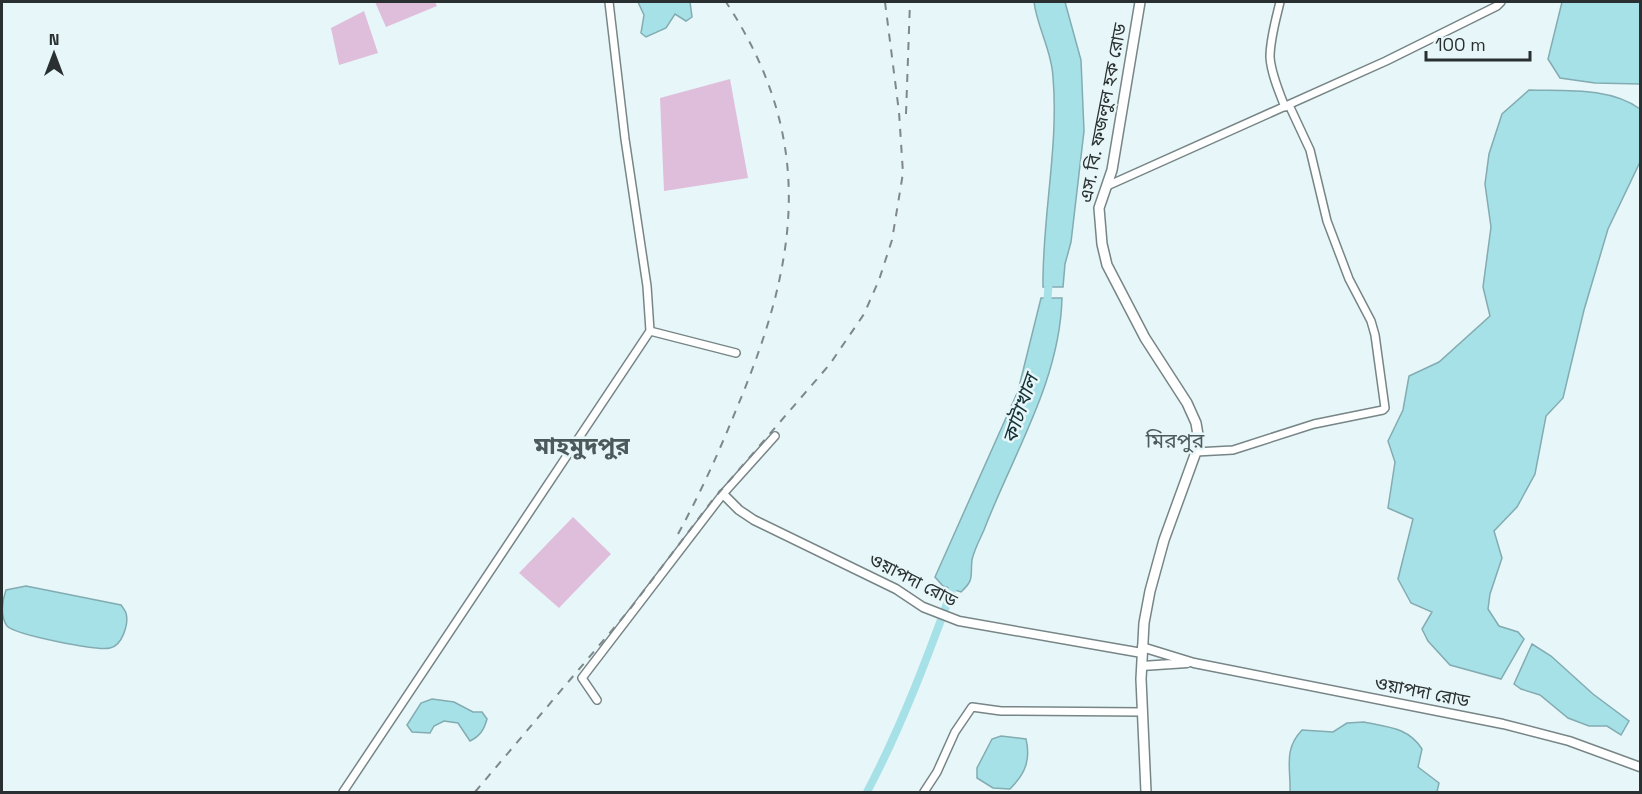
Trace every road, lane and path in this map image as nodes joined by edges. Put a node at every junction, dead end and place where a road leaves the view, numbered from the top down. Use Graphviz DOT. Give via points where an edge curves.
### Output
graph roads {
  1 [pos="609,2"];
  2 [pos="1140,2"];
  3 [pos="1280,2"];
  4 [pos="1501,2"];
  5 [pos="1287,106"];
  6 [pos="1107,186"];
  7 [pos="650,331"];
  8 [pos="736,353"];
  9 [pos="775,436"];
  10 [pos="1196,452"];
  11 [pos="723,494"];
  12 [pos="1142,650"];
  13 [pos="1194,663"];
  14 [pos="1142,666"];
  15 [pos="597,700"];
  16 [pos="1143,712"];
  17 [pos="1641,767"];
  18 [pos="343,792"];
  19 [pos="924,792"];
  20 [pos="1146,792"];
  1 -- 7 [label="street"];
  2 -- 6 [label="main road, এস. বি. ফজলুল হক রোড"];
  3 -- 5 [label="street" via="1270,58"];
  4 -- 5 [label="street"];
  5 -- 6 [label="street"];
  5 -- 10 [label="street" via="1310,150 1327,221 1349,279 1371,321 1385,408 1314,424 1233,450"];
  6 -- 10 [label="main road, এস. বি. ফজলুল হক রোড" via="1099,208 1107,265 1145,338 1187,403 1196,423"];
  7 -- 8 [label="street"];
  7 -- 18 [label="street"];
  9 -- 11 [label="street"];
  10 -- 12 [label="main road, এস. বি. ফজলুল হক রোড" via="1150,591"];
  11 -- 12 [label="street, ওয়াপদা রোড" via="746,515 896,589 923,607 959,621"];
  11 -- 15 [label="street" via="582,678"];
  12 -- 13 [label="street, ওয়াপদা রোড"];
  12 -- 14 [label="main road, এস. বি. ফজলুল হক রোড"];
  13 -- 14 [label="street, ওয়াপদা রোড"];
  13 -- 17 [label="street, ওয়াপদা রোড" via="1503,724 1569,741"];
  14 -- 16 [label="main road, এস. বি. ফজলুল হক রোড"];
  16 -- 19 [label="street" via="1001,711 972,707"];
  16 -- 20 [label="main road, এস. বি. ফজলুল হক রোড"];
}
